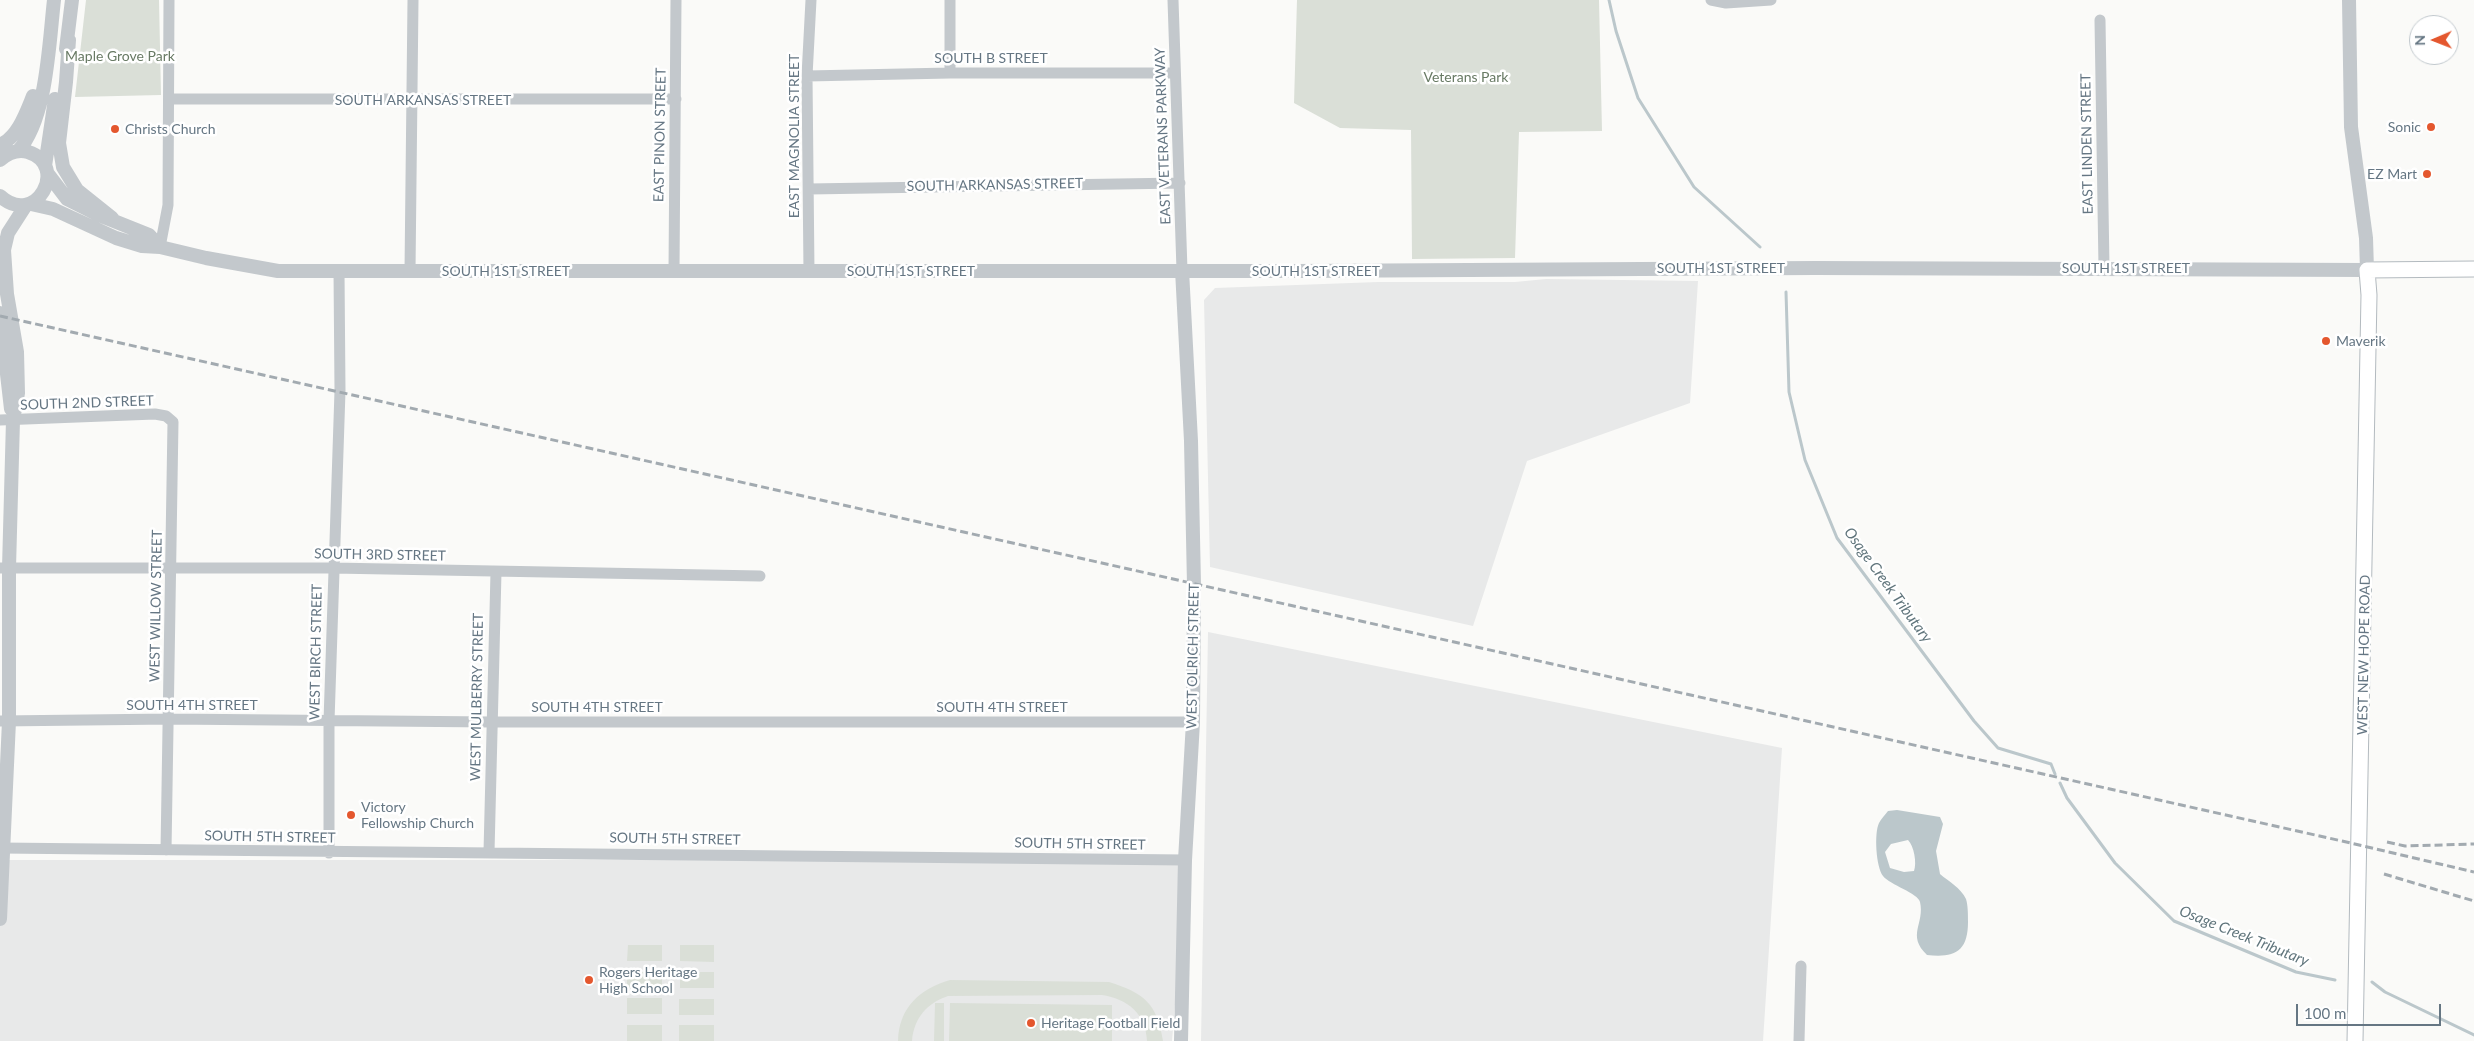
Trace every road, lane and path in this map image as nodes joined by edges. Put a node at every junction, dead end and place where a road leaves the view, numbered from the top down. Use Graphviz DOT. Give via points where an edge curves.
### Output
graph roads {
  1 [pos="54,0"];
  2 [pos="72,0"];
  3 [pos="169,0"];
  4 [pos="412,0"];
  5 [pos="676,0"];
  6 [pos="811,0"];
  7 [pos="950,0"];
  8 [pos="1173,0"];
  9 [pos="1711,0"];
  10 [pos="1771,0"];
  11 [pos="2349,0"];
  12 [pos="2100,20"];
  13 [pos="69,40"];
  14 [pos="45,67"];
  15 [pos="950,73"];
  16 [pos="1175,73"];
  17 [pos="806,76"];
  18 [pos="170,99"];
  19 [pos="413,100"];
  20 [pos="676,100"];
  21 [pos="0,145"];
  22 [pos="10,151"];
  23 [pos="0,160"];
  24 [pos="46,170"];
  25 [pos="1180,183"];
  26 [pos="810,189"];
  27 [pos="0,196"];
  28 [pos="28,204"];
  29 [pos="112,218"];
  30 [pos="160,246"];
  31 [pos="2104,268"];
  32 [pos="2474,269"];
  33 [pos="410,270"];
  34 [pos="1182,270"];
  35 [pos="2367,270"];
  36 [pos="339,271"];
  37 [pos="674,271"];
  38 [pos="809,272"];
  39 [pos="0,314"];
  40 [pos="6,420"];
  41 [pos="173,422"];
  42 [pos="4,568"];
  43 [pos="333,568"];
  44 [pos="172,570"];
  45 [pos="496,572"];
  46 [pos="760,576"];
  47 [pos="170,719"];
  48 [pos="5,721"];
  49 [pos="329,721"];
  50 [pos="491,722"];
  51 [pos="1193,722"];
  52 [pos="2,848"];
  53 [pos="166,850"];
  54 [pos="489,852"];
  55 [pos="329,853"];
  56 [pos="1185,860"];
  57 [pos="0,919"];
  58 [pos="1801,966"];
  59 [pos="1180,1041"];
  60 [pos="1800,1041"];
  61 [pos="2355,1041"];
  1 -- 14 [label="street"];
  2 -- 13 [label="street"];
  3 -- 18 [label="street"];
  4 -- 19 [label="street"];
  5 -- 20 [label="street, EAST PINON STREET"];
  6 -- 17 [label="street, EAST MAGNOLIA STREET"];
  7 -- 15 [label="street"];
  8 -- 16 [label="street, EAST VETERANS PARKWAY"];
  9 -- 10 [label="street" via="1726,3"];
  11 -- 35 [label="street" via="2352,128"];
  12 -- 31 [label="street, EAST LINDEN STREET"];
  13 -- 24 [label="street" via="54,108"];
  13 -- 29 [label="street, SOUTH 1ST STREET" via="59,143 63,167 77,190"];
  14 -- 21 [label="street" via="23,122 6,143"];
  14 -- 22 [label="street" via="43,89 31,132"];
  15 -- 16 [label="street, SOUTH B STREET"];
  15 -- 17 [label="street, SOUTH B STREET"];
  16 -- 25 [label="street, EAST VETERANS PARKWAY"];
  17 -- 26 [label="street, EAST MAGNOLIA STREET"];
  18 -- 19 [label="street, SOUTH ARKANSAS STREET"];
  18 -- 30 [label="street" via="168,206"];
  19 -- 20 [label="street, SOUTH ARKANSAS STREET"];
  19 -- 33 [label="street"];
  20 -- 37 [label="street, EAST PINON STREET"];
  22 -- 23 [label="street"];
  22 -- 24 [label="street, SOUTH 1ST STREET" via="34,154"];
  24 -- 28 [label="street" via="46,189"];
  24 -- 29 [label="street, SOUTH 1ST STREET" via="67,199"];
  25 -- 26 [label="street, SOUTH ARKANSAS STREET"];
  25 -- 34 [label="street, EAST VETERANS PARKWAY"];
  26 -- 38 [label="street, EAST MAGNOLIA STREET"];
  27 -- 28 [label="street, SOUTH 1ST STREET" via="12,204"];
  28 -- 30 [label="street, SOUTH 1ST STREET" via="77,218 125,241 142,246"];
  28 -- 40 [label="street" via="8,233 4,250 17,352 18,393"];
  29 -- 30 [label="street, SOUTH 1ST STREET" via="150,234"];
  30 -- 36 [label="street, SOUTH 1ST STREET" via="278,271"];
  31 -- 34 [label="street, SOUTH 1ST STREET"];
  31 -- 35 [label="street, SOUTH 1ST STREET"];
  32 -- 35 [label="main road, SOUTH 1ST STREET"];
  33 -- 36 [label="street, SOUTH 1ST STREET"];
  33 -- 37 [label="street, SOUTH 1ST STREET"];
  34 -- 38 [label="street, SOUTH 1ST STREET"];
  34 -- 51 [label="street, WEST OLRICH STREET" via="1192,471"];
  35 -- 61 [label="main road, WEST NEW HOPE ROAD" via="2364,651"];
  36 -- 43 [label="street, WEST BIRCH STREET" via="340,391"];
  37 -- 38 [label="street, SOUTH 1ST STREET"];
  39 -- 40 [label="street"];
  40 -- 41 [label="street, SOUTH 2ND STREET" via="155,414 166,416"];
  40 -- 42 [label="street"];
  41 -- 44 [label="street, WEST WILLOW STREET"];
  42 -- 44 [label="street, SOUTH 3RD STREET"];
  42 -- 48 [label="street"];
  43 -- 44 [label="street, SOUTH 3RD STREET"];
  43 -- 45 [label="street, SOUTH 3RD STREET"];
  43 -- 49 [label="street, WEST BIRCH STREET"];
  44 -- 47 [label="street, WEST WILLOW STREET"];
  45 -- 46 [label="street, SOUTH 3RD STREET"];
  45 -- 50 [label="street, WEST MULBERRY STREET"];
  47 -- 48 [label="street, SOUTH 4TH STREET"];
  47 -- 49 [label="street, SOUTH 4TH STREET"];
  47 -- 53 [label="street, WEST WILLOW STREET"];
  48 -- 52 [label="street"];
  49 -- 50 [label="street, SOUTH 4TH STREET"];
  49 -- 55 [label="street, WEST BIRCH STREET"];
  50 -- 51 [label="street, SOUTH 4TH STREET"];
  50 -- 54 [label="street, WEST MULBERRY STREET"];
  51 -- 56 [label="street, WEST OLRICH STREET"];
  52 -- 53 [label="street, SOUTH 5TH STREET"];
  52 -- 57 [label="street"];
  53 -- 55 [label="street, SOUTH 5TH STREET"];
  54 -- 55 [label="street, SOUTH 5TH STREET"];
  54 -- 56 [label="street, SOUTH 5TH STREET"];
  56 -- 59 [label="street, WEST OLRICH STREET"];
  58 -- 60 [label="street"];
}
